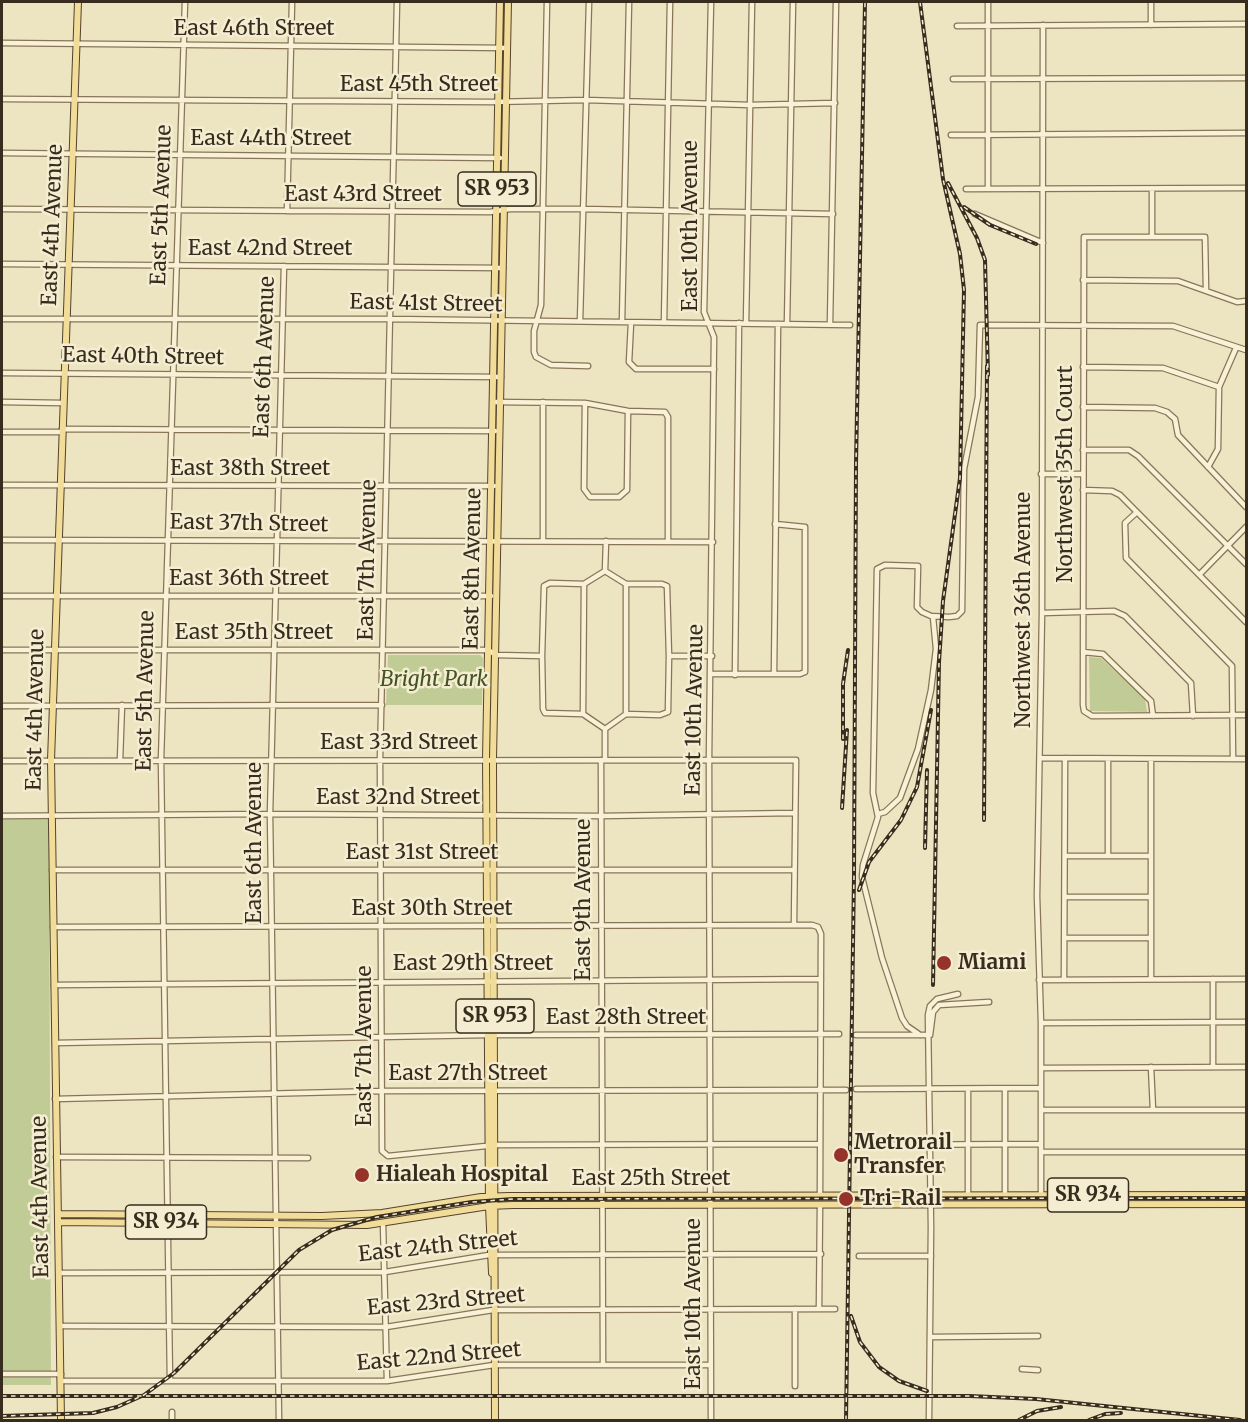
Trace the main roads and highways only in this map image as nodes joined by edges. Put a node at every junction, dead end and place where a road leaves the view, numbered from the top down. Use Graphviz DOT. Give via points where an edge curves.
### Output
graph roads {
  1 [pos="78,2"];
  2 [pos="500,2"];
  3 [pos="508,2"];
  4 [pos="503,48"];
  5 [pos="494,541"];
  6 [pos="490,759"];
  7 [pos="777,1195"];
  8 [pos="1246,1195"];
  9 [pos="492,1196"];
  10 [pos="1246,1204"];
  11 [pos="778,1205"];
  12 [pos="492,1206"];
  13 [pos="58,1214"];
  14 [pos="275,1219"];
  15 [pos="58,1222"];
  16 [pos="61,1420"];
  17 [pos="495,1420"];
  1 -- 13 [label="main road, East 4th Avenue" via="51,760"];
  2 -- 4 [label="main road, East 8th Avenue / SR 953"];
  3 -- 4 [label="main road, East 8th Avenue / SR 953"];
  4 -- 5 [label="main road, East 8th Avenue / SR 953"];
  5 -- 6 [label="main road, East 8th Avenue / SR 953" via="496,655"];
  5 -- 6 [label="main road, East 8th Avenue / SR 953" via="488,650"];
  6 -- 9 [label="main road, East 8th Avenue / SR 953"];
  7 -- 8 [label="main road, East 25th Street / SR 934"];
  7 -- 9 [label="main road, East 25th Street / SR 934"];
  7 -- 11 [label="main road"];
  9 -- 12 [label="main road, East 8th Avenue / SR 953"];
  9 -- 14 [label="main road, East 25th Street / SR 934" via="382,1213"];
  10 -- 11 [label="main road, SR 934"];
  11 -- 12 [label="main road, SR 934"];
  12 -- 14 [label="main road, SR 934" via="353,1225"];
  12 -- 17 [label="main road, East 8th Avenue / SR 953"];
  13 -- 14 [label="main road, SR 934"];
  13 -- 15 [label="main road, East 4th Avenue"];
  14 -- 15 [label="main road, SR 934"];
  15 -- 16 [label="main road, East 4th Avenue"];
}
